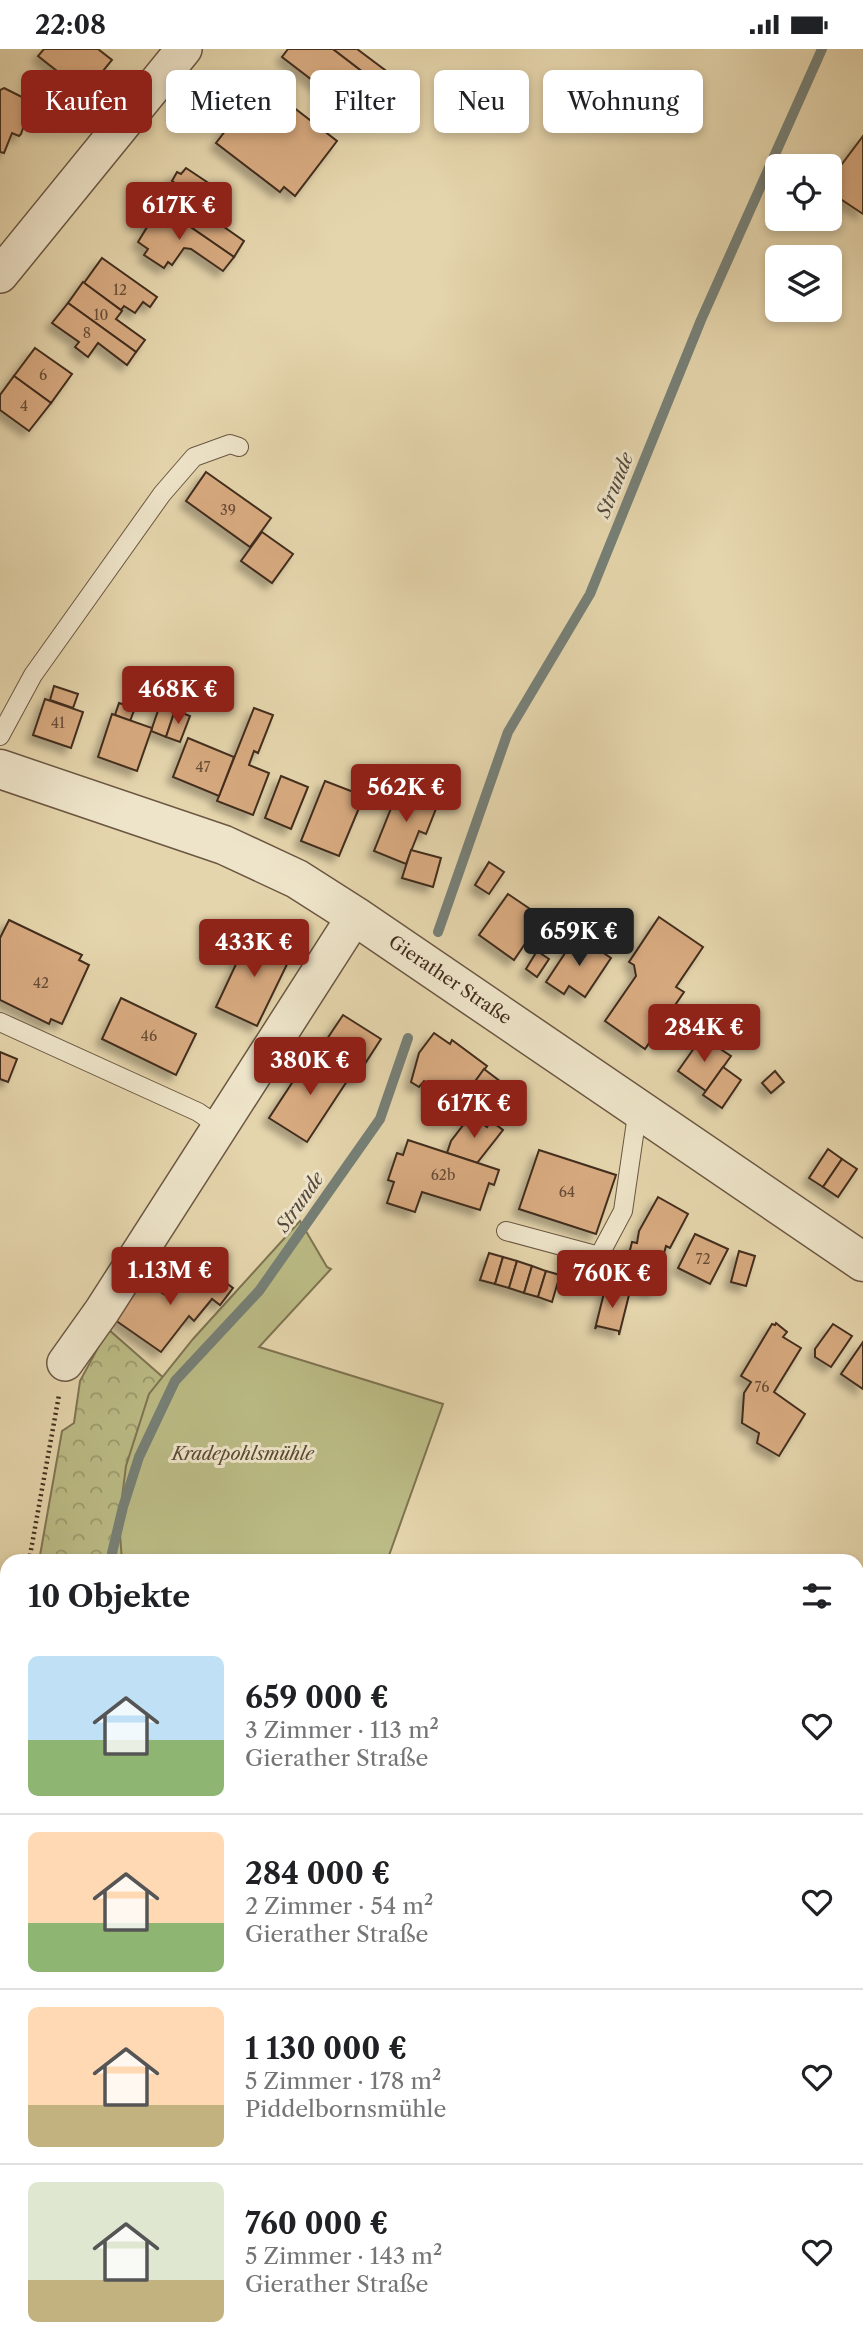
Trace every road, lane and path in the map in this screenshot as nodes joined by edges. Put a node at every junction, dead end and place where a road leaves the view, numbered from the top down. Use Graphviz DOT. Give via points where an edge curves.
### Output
graph roads {
  1 [pos="184,49"];
  2 [pos="0,275"];
  3 [pos="239,447"];
  4 [pos="0,736"];
  5 [pos="0,769"];
  6 [pos="355,916"];
  7 [pos="0,1022"];
  8 [pos="638,1108"];
  9 [pos="220,1127"];
  10 [pos="506,1231"];
  11 [pos="863,1262"];
  12 [pos="65,1363"];
  13 [pos="30,1554"];
  1 -- 2 [label="street"];
  3 -- 4 [label="lane" via="230,444 194,457 162,494 33,675"];
  5 -- 6 [label="street, Gierather Straße" via="224,845 297,879"];
  6 -- 8 [label="street, Gierather Straße"];
  6 -- 9 [label="street"];
  7 -- 9 [label="lane" via="198,1112"];
  8 -- 10 [label="lane" via="623,1211 599,1256"];
  8 -- 11 [label="street, Gierather Straße"];
  9 -- 12 [label="street"];
  12 -- 13 [label="path"];
}
